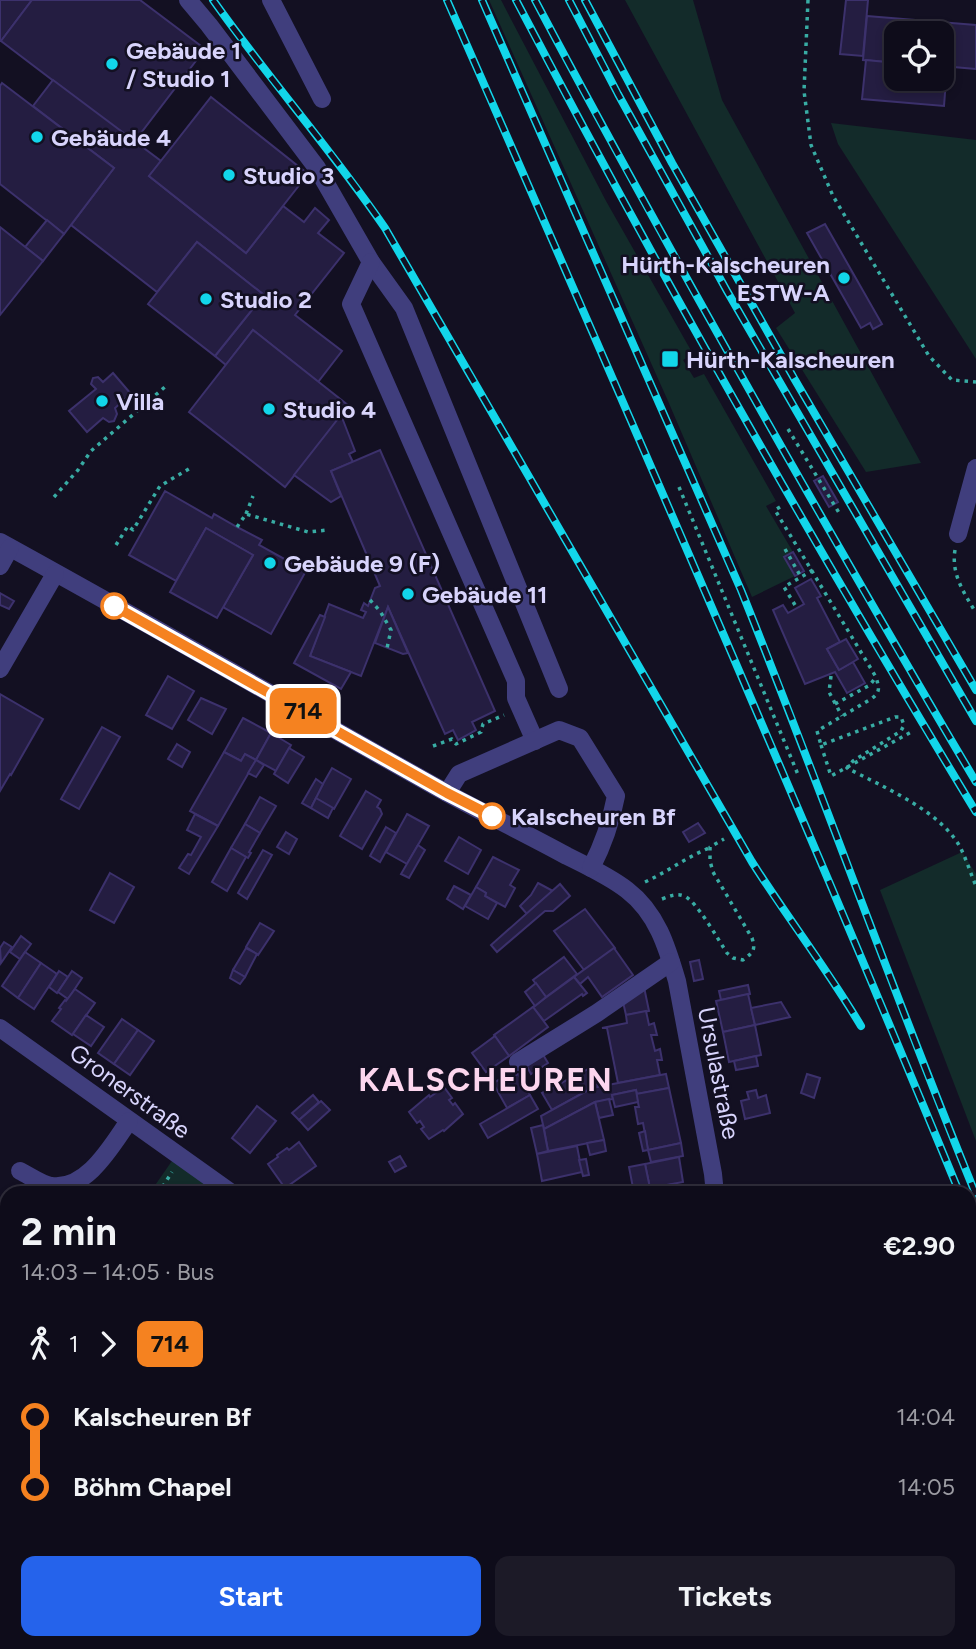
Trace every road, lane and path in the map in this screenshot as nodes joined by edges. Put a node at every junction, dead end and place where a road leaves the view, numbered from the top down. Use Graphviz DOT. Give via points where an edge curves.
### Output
graph roads {
  1 [pos="188,0"];
  2 [pos="271,0"];
  3 [pos="808,0"];
  4 [pos="322,99"];
  5 [pos="371,262"];
  6 [pos="976,382"];
  7 [pos="166,386"];
  8 [pos="788,429"];
  9 [pos="192,467"];
  10 [pos="976,468"];
  11 [pos="679,487"];
  12 [pos="253,496"];
  13 [pos="54,497"];
  14 [pos="780,507"];
  15 [pos="246,514"];
  16 [pos="841,516"];
  17 [pos="237,527"];
  18 [pos="328,530"];
  19 [pos="958,534"];
  20 [pos="5,545"];
  21 [pos="116,545"];
  22 [pos="785,549"];
  23 [pos="0,566"];
  24 [pos="813,570"];
  25 [pos="55,574"];
  26 [pos="801,577"];
  27 [pos="370,600"];
  28 [pos="795,605"];
  29 [pos="976,613"];
  30 [pos="387,648"];
  31 [pos="0,669"];
  32 [pos="831,676"];
  33 [pos="876,677"];
  34 [pos="559,689"];
  35 [pos="835,704"];
  36 [pos="520,708"];
  37 [pos="842,716"];
  38 [pos="913,731"];
  39 [pos="535,741"];
  40 [pos="821,745"];
  41 [pos="433,746"];
  42 [pos="847,768"];
  43 [pos="799,777"];
  44 [pos="447,793"];
  45 [pos="724,839"];
  46 [pos="710,848"];
  47 [pos="594,870"];
  48 [pos="663,874"];
  49 [pos="976,886"];
  50 [pos="645,907"];
  51 [pos="671,962"];
  52 [pos="0,1028"];
  53 [pos="518,1062"];
  54 [pos="129,1121"];
  55 [pos="181,1158"];
  56 [pos="20,1171"];
  57 [pos="163,1186"];
  58 [pos="221,1186"];
  59 [pos="714,1186"];
  1 -- 5 [label="street" via="317,168"];
  2 -- 4 [label="street"];
  3 -- 6 [label="path" via="804,91 811,145 833,196 929,356 952,380"];
  5 -- 34 [label="street" via="404,308"];
  5 -- 36 [label="street" via="351,304 516,681"];
  7 -- 13 [label="path" via="91,451"];
  8 -- 16 [label="path"];
  9 -- 21 [label="path" via="160,486 133,530 128,526"];
  10 -- 19 [label="street"];
  11 -- 43 [label="path"];
  12 -- 15 [label="path"];
  14 -- 24 [label="path" via="775,510"];
  15 -- 17 [label="path"];
  15 -- 18 [label="path" via="308,532"];
  19 -- 29 [label="path" via="953,560 958,583"];
  20 -- 23 [label="street"];
  20 -- 25 [label="street, Ursulastraße"];
  22 -- 26 [label="path"];
  24 -- 26 [label="path"];
  24 -- 33 [label="path"];
  25 -- 31 [label="street"];
  25 -- 44 [label="street, Ursulastraße"];
  26 -- 28 [label="path" via="784,587"];
  27 -- 30 [label="path" via="391,630"];
  32 -- 35 [label="path" via="829,692"];
  33 -- 35 [label="path"];
  33 -- 37 [label="path" via="878,694"];
  35 -- 37 [label="path"];
  36 -- 39 [label="street"];
  36 -- 41 [label="path" via="483,724 481,732 456,744 452,739"];
  37 -- 40 [label="path" via="817,731"];
  38 -- 42 [label="path"];
  39 -- 44 [label="street" via="459,774"];
  39 -- 47 [label="street" via="559,730 580,738 616,796"];
  40 -- 42 [label="path" via="831,776"];
  40 -- 42 [label="path" via="901,717 901,731"];
  42 -- 49 [label="path" via="941,823 959,846"];
  44 -- 47 [label="street, Ursulastraße"];
  45 -- 46 [label="path"];
  46 -- 48 [label="path"];
  46 -- 50 [label="path" via="713,872 752,938 752,953 743,960 727,953 692,901 683,895 673,894"];
  47 -- 50 [label="street, Ursulastraße"];
  50 -- 51 [label="street, Ursulastraße"];
  51 -- 53 [label="street"];
  51 -- 59 [label="street, Ursulastraße"];
  52 -- 54 [label="street, Gronerstraße"];
  54 -- 55 [label="street, Gronerstraße"];
  54 -- 56 [label="street" via="81,1179 48,1186"];
  55 -- 57 [label="path"];
  55 -- 58 [label="street, Gronerstraße"];
}
